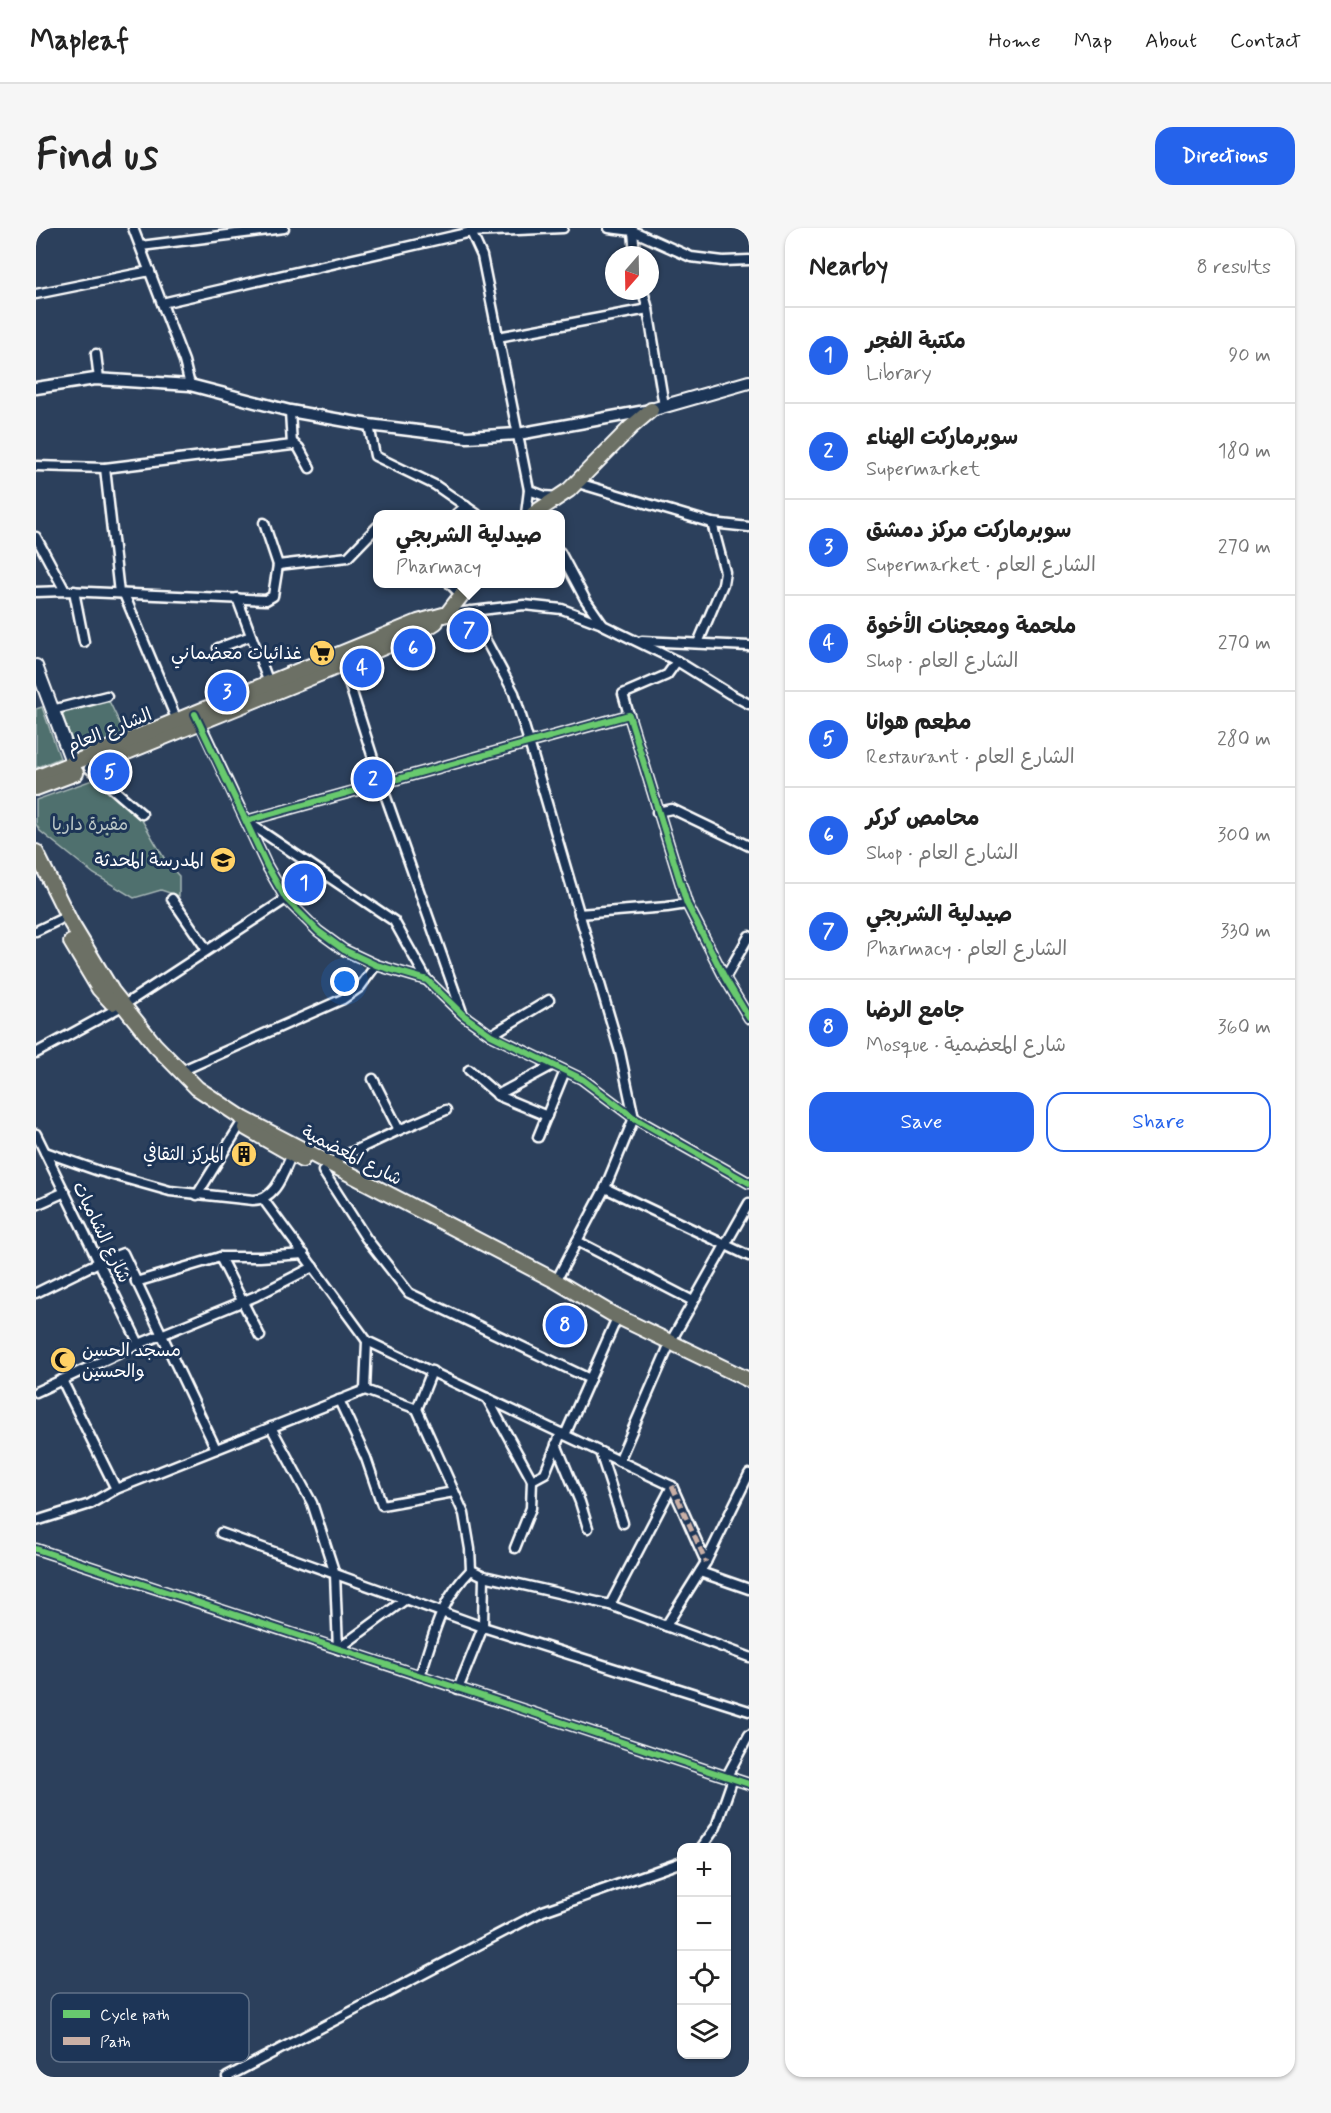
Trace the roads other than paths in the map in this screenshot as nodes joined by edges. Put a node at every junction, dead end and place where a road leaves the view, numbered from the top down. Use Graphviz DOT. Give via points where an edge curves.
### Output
graph roads {
  1 [pos="133,228"];
  2 [pos="285,228"];
  3 [pos="563,228"];
  4 [pos="609,228"];
  5 [pos="471,230"];
  6 [pos="633,231"];
  7 [pos="141,246"];
  8 [pos="634,246"];
  9 [pos="749,260"];
  10 [pos="150,271"];
  11 [pos="36,294"];
  12 [pos="646,300"];
  13 [pos="162,303"];
  14 [pos="648,309"];
  15 [pos="498,337"];
  16 [pos="96,354"];
  17 [pos="99,379"];
  18 [pos="749,382"];
  19 [pos="190,385"];
  20 [pos="36,388"];
  21 [pos="658,408"];
  22 [pos="290,411"];
  23 [pos="369,425"];
  24 [pos="518,434"];
  25 [pos="292,442"];
  26 [pos="36,466"];
  27 [pos="105,468"];
  28 [pos="310,468"];
  29 [pos="578,483"];
  30 [pos="529,490"];
  31 [pos="560,497"];
  32 [pos="466,506"];
  33 [pos="461,510"];
  34 [pos="472,510"];
  35 [pos="526,510"];
  36 [pos="543,510"];
  37 [pos="264,523"];
  38 [pos="712,523"];
  39 [pos="749,527"];
  40 [pos="373,531"];
  41 [pos="36,537"];
  42 [pos="565,560"];
  43 [pos="278,565"];
  44 [pos="465,589"];
  45 [pos="69,591"];
  46 [pos="36,592"];
  47 [pos="122,593"];
  48 [pos="237,598"];
  49 [pos="470,611"];
  50 [pos="447,614"];
  51 [pos="603,625"];
  52 [pos="251,636"];
  53 [pos="637,641"];
  54 [pos="84,642"];
  55 [pos="698,643"];
  56 [pos="749,646"];
  57 [pos="218,648"];
  58 [pos="342,659"];
  59 [pos="677,661"];
  60 [pos="36,666"];
  61 [pos="269,683"];
  62 [pos="107,696"];
  63 [pos="749,704"];
  64 [pos="52,710"];
  65 [pos="629,715"];
  66 [pos="198,718"];
  67 [pos="179,726"];
  68 [pos="529,742"];
  69 [pos="79,768"];
  70 [pos="36,778"];
  71 [pos="381,783"];
  72 [pos="36,788"];
  73 [pos="657,812"];
  74 [pos="142,814"];
  75 [pos="246,821"];
  76 [pos="749,846"];
  77 [pos="36,852"];
  78 [pos="36,873"];
  79 [pos="172,899"];
  80 [pos="286,899"];
  81 [pos="687,904"];
  82 [pos="579,914"];
  83 [pos="59,920"];
  84 [pos="36,931"];
  85 [pos="749,936"];
  86 [pos="207,950"];
  87 [pos="376,964"];
  88 [pos="725,978"];
  89 [pos="427,980"];
  90 [pos="549,1000"];
  91 [pos="120,1006"];
  92 [pos="463,1015"];
  93 [pos="749,1018"];
  94 [pos="491,1035"];
  95 [pos="36,1053"];
  96 [pos="553,1065"];
  97 [pos="469,1070"];
  98 [pos="181,1071"];
  99 [pos="565,1071"];
  100 [pos="373,1079"];
  101 [pos="497,1095"];
  102 [pos="446,1110"];
  103 [pos="547,1116"];
  104 [pos="634,1118"];
  105 [pos="242,1122"];
  106 [pos="399,1130"];
  107 [pos="36,1134"];
  108 [pos="538,1137"];
  109 [pos="293,1150"];
  110 [pos="45,1152"];
  111 [pos="326,1167"];
  112 [pos="749,1183"];
  113 [pos="605,1188"];
  114 [pos="65,1192"];
  115 [pos="196,1195"];
  116 [pos="263,1199"];
  117 [pos="749,1203"];
  118 [pos="36,1205"];
  119 [pos="577,1241"];
  120 [pos="725,1245"];
  121 [pos="304,1254"];
  122 [pos="749,1256"];
  123 [pos="220,1257"];
  124 [pos="99,1262"];
  125 [pos="314,1267"];
  126 [pos="136,1282"];
  127 [pos="554,1285"];
  128 [pos="36,1293"];
  129 [pos="242,1301"];
  130 [pos="693,1301"];
  131 [pos="616,1320"];
  132 [pos="161,1335"];
  133 [pos="260,1336"];
  134 [pos="367,1341"];
  135 [pos="139,1344"];
  136 [pos="669,1344"];
  137 [pos="432,1371"];
  138 [pos="590,1379"];
  139 [pos="62,1380"];
  140 [pos="749,1380"];
  141 [pos="749,1389"];
  142 [pos="365,1390"];
  143 [pos="36,1392"];
  144 [pos="487,1398"];
  145 [pos="339,1401"];
  146 [pos="417,1409"];
  147 [pos="271,1427"];
  148 [pos="563,1434"];
  149 [pos="556,1444"];
  150 [pos="216,1449"];
  151 [pos="600,1452"];
  152 [pos="620,1461"];
  153 [pos="749,1474"];
  154 [pos="532,1480"];
  155 [pos="672,1486"];
  156 [pos="116,1489"];
  157 [pos="454,1492"];
  158 [pos="36,1521"];
  159 [pos="623,1522"];
  160 [pos="588,1528"];
  161 [pos="221,1533"];
  162 [pos="515,1548"];
  163 [pos="36,1549"];
  164 [pos="706,1562"];
  165 [pos="471,1570"];
  166 [pos="700,1572"];
  167 [pos="335,1574"];
  168 [pos="484,1576"];
  169 [pos="749,1589"];
  170 [pos="406,1599"];
  171 [pos="610,1605"];
  172 [pos="441,1612"];
  173 [pos="666,1626"];
  174 [pos="483,1627"];
  175 [pos="338,1649"];
  176 [pos="749,1657"];
  177 [pos="420,1677"];
  178 [pos="459,1689"];
  179 [pos="749,1711"];
  180 [pos="749,1735"];
  181 [pos="730,1777"];
  182 [pos="749,1784"];
  183 [pos="705,1843"];
  184 [pos="677,1863"];
  185 [pos="227,2077"];
  1 -- 7 [label="street"];
  2 -- 7 [label="street"];
  3 -- 5 [label="street"];
  4 -- 6 [label="street"];
  5 -- 13 [label="street"];
  5 -- 15 [label="street" via="482,256"];
  6 -- 8 [label="street"];
  6 -- 9 [label="street" via="691,257"];
  7 -- 10 [label="street"];
  10 -- 11 [label="street"];
  10 -- 13 [label="street"];
  12 -- 14 [label="street"];
  13 -- 19 [label="street"];
  14 -- 15 [label="street"];
  14 -- 21 [label="street"];
  15 -- 24 [label="street"];
  16 -- 17 [label="street"];
  17 -- 19 [label="street"];
  17 -- 20 [label="street"];
  18 -- 21 [label="main road"];
  19 -- 22 [label="street"];
  21 -- 24 [label="street"];
  21 -- 29 [label="main road" via="632,427"];
  22 -- 23 [label="street"];
  22 -- 25 [label="street"];
  23 -- 24 [label="street" via="467,437"];
  23 -- 32 [label="street" via="375,456 435,485"];
  24 -- 30 [label="street"];
  25 -- 27 [label="street"];
  25 -- 28 [label="street" via="300,448"];
  26 -- 27 [label="street"];
  27 -- 47 [label="street"];
  29 -- 31 [label="main road"];
  29 -- 38 [label="street"];
  30 -- 31 [label="street"];
  30 -- 35 [label="street"];
  31 -- 36 [label="main road"];
  32 -- 33 [label="street"];
  32 -- 34 [label="street"];
  37 -- 43 [label="street"];
  38 -- 39 [label="street"];
  38 -- 55 [label="street" via="725,572"];
  40 -- 43 [label="street" via="348,557"];
  41 -- 45 [label="street"];
  42 -- 51 [label="street"];
  43 -- 48 [label="street" via="273,596 266,600"];
  44 -- 50 [label="main road"];
  45 -- 46 [label="street"];
  45 -- 47 [label="street"];
  45 -- 54 [label="street"];
  47 -- 48 [label="street"];
  47 -- 67 [label="street"];
  48 -- 52 [label="street"];
  49 -- 50 [label="street"];
  49 -- 51 [label="street" via="524,605 562,609"];
  49 -- 68 [label="street" via="514,693"];
  50 -- 58 [label="main road, الشارع العام" via="422,631"];
  51 -- 53 [label="street"];
  52 -- 57 [label="street"];
  52 -- 61 [label="street"];
  53 -- 55 [label="street"];
  53 -- 59 [label="street"];
  55 -- 56 [label="street"];
  58 -- 61 [label="main road"];
  58 -- 66 [label="main road, الشارع العام"];
  58 -- 71 [label="street"];
  59 -- 63 [label="street"];
  59 -- 65 [label="street" via="668,675 623,694"];
  60 -- 64 [label="main road"];
  61 -- 66 [label="main road"];
  62 -- 64 [label="street"];
  64 -- 69 [label="main road"];
  65 -- 68 [label="street"];
  65 -- 73 [label="street"];
  66 -- 67 [label="main road, الشارع العام"];
  66 -- 75 [label="street"];
  67 -- 69 [label="main road, الشارع العام"];
  68 -- 71 [label="street"];
  68 -- 82 [label="street"];
  69 -- 70 [label="main road, الشارع العام"];
  69 -- 72 [label="main road, الشارع العام"];
  69 -- 74 [label="street"];
  71 -- 75 [label="street"];
  71 -- 92 [label="street"];
  73 -- 76 [label="street" via="672,808"];
  73 -- 81 [label="street"];
  75 -- 80 [label="street"];
  75 -- 89 [label="street" via="394,921"];
  77 -- 91 [label="main road, شارع المعضمية"];
  78 -- 83 [label="main road, شارع المعضمية"];
  79 -- 86 [label="street"];
  80 -- 86 [label="street"];
  80 -- 87 [label="street" via="327,938"];
  81 -- 82 [label="street"];
  81 -- 88 [label="street"];
  82 -- 104 [label="street" via="620,1052"];
  83 -- 84 [label="street"];
  83 -- 91 [label="main road, شارع المعضمية" via="99,989"];
  85 -- 88 [label="street"];
  86 -- 91 [label="street"];
  87 -- 89 [label="street"];
  87 -- 98 [label="street" via="360,987 343,999"];
  88 -- 93 [label="street"];
  89 -- 92 [label="street"];
  90 -- 94 [label="street"];
  91 -- 95 [label="street"];
  91 -- 98 [label="main road, شارع المعضمية"];
  91 -- 105 [label="main road, شارع المعضمية" via="178,1075 211,1103"];
  92 -- 94 [label="street"];
  94 -- 96 [label="street"];
  96 -- 99 [label="street"];
  96 -- 101 [label="street"];
  97 -- 101 [label="street"];
  98 -- 105 [label="main road, شارع المعضمية"];
  99 -- 103 [label="street"];
  99 -- 104 [label="street"];
  100 -- 106 [label="street"];
  101 -- 103 [label="street"];
  102 -- 106 [label="street"];
  103 -- 108 [label="street"];
  104 -- 112 [label="street"];
  104 -- 113 [label="street"];
  105 -- 109 [label="main road, شارع المعضمية"];
  105 -- 115 [label="street"];
  106 -- 111 [label="street"];
  107 -- 110 [label="street, شارع الشاميات"];
  109 -- 111 [label="main road, شارع المعضمية"];
  109 -- 116 [label="street" via="273,1190"];
  110 -- 114 [label="street, شارع الشاميات"];
  110 -- 115 [label="street" via="158,1188"];
  111 -- 127 [label="main road, شارع المعضمية"];
  111 -- 138 [label="street" via="366,1238 409,1293"];
  113 -- 119 [label="street"];
  113 -- 120 [label="street"];
  114 -- 118 [label="street"];
  114 -- 124 [label="street, شارع الشاميات"];
  115 -- 116 [label="street"];
  116 -- 121 [label="street"];
  117 -- 120 [label="street"];
  119 -- 127 [label="street"];
  119 -- 130 [label="street"];
  120 -- 122 [label="street"];
  120 -- 130 [label="street"];
  121 -- 123 [label="street"];
  121 -- 125 [label="street"];
  123 -- 126 [label="street"];
  123 -- 129 [label="street"];
  124 -- 126 [label="street" via="123,1253"];
  124 -- 128 [label="street"];
  124 -- 135 [label="street, شارع الشاميات"];
  125 -- 129 [label="street"];
  125 -- 134 [label="street"];
  126 -- 132 [label="street"];
  127 -- 131 [label="main road, شارع المعضمية"];
  127 -- 136 [label="main road, شارع المعضمية"];
  129 -- 132 [label="street"];
  129 -- 133 [label="street"];
  130 -- 136 [label="street"];
  131 -- 136 [label="main road, شارع المعضمية"];
  131 -- 138 [label="street"];
  132 -- 135 [label="street"];
  132 -- 150 [label="street"];
  134 -- 137 [label="street"];
  134 -- 142 [label="street"];
  135 -- 139 [label="street"];
  136 -- 140 [label="main road, شارع المعضمية"];
  136 -- 141 [label="main road, شارع المعضمية"];
  136 -- 152 [label="street"];
  137 -- 144 [label="street"];
  137 -- 146 [label="street"];
  138 -- 148 [label="street"];
  139 -- 143 [label="street"];
  139 -- 156 [label="street"];
  142 -- 145 [label="street"];
  142 -- 146 [label="street"];
  144 -- 148 [label="street"];
  144 -- 154 [label="street"];
  145 -- 147 [label="street"];
  145 -- 157 [label="street" via="366,1458 382,1505"];
  146 -- 157 [label="street"];
  147 -- 150 [label="street"];
  147 -- 167 [label="street" via="312,1503"];
  148 -- 149 [label="street"];
  148 -- 151 [label="street"];
  149 -- 154 [label="street" via="544,1473"];
  149 -- 160 [label="street"];
  150 -- 156 [label="street"];
  151 -- 152 [label="street"];
  151 -- 159 [label="street"];
  152 -- 155 [label="street"];
  153 -- 164 [label="street"];
  154 -- 162 [label="street" via="531,1508"];
  155 -- 164 [label="street"];
  155 -- 171 [label="street"];
  156 -- 158 [label="street" via="90,1504"];
  157 -- 165 [label="street" via="464,1514"];
  161 -- 167 [label="street"];
  163 -- 175 [label="street"];
  164 -- 166 [label="street"];
  165 -- 168 [label="street"];
  165 -- 172 [label="street" via="455,1586"];
  166 -- 169 [label="street"];
  166 -- 173 [label="street"];
  167 -- 170 [label="street"];
  167 -- 175 [label="street"];
  168 -- 171 [label="street"];
  168 -- 174 [label="street"];
  170 -- 172 [label="street"];
  170 -- 175 [label="street"];
  171 -- 173 [label="street"];
  172 -- 174 [label="street"];
  172 -- 177 [label="street"];
  173 -- 176 [label="street"];
  174 -- 178 [label="street"];
  174 -- 179 [label="street"];
  175 -- 177 [label="street"];
  177 -- 178 [label="street"];
  178 -- 181 [label="street"];
  180 -- 181 [label="street"];
  181 -- 182 [label="street"];
  181 -- 183 [label="street" via="716,1827"];
  184 -- 185 [label="street" via="543,1911"];
}
